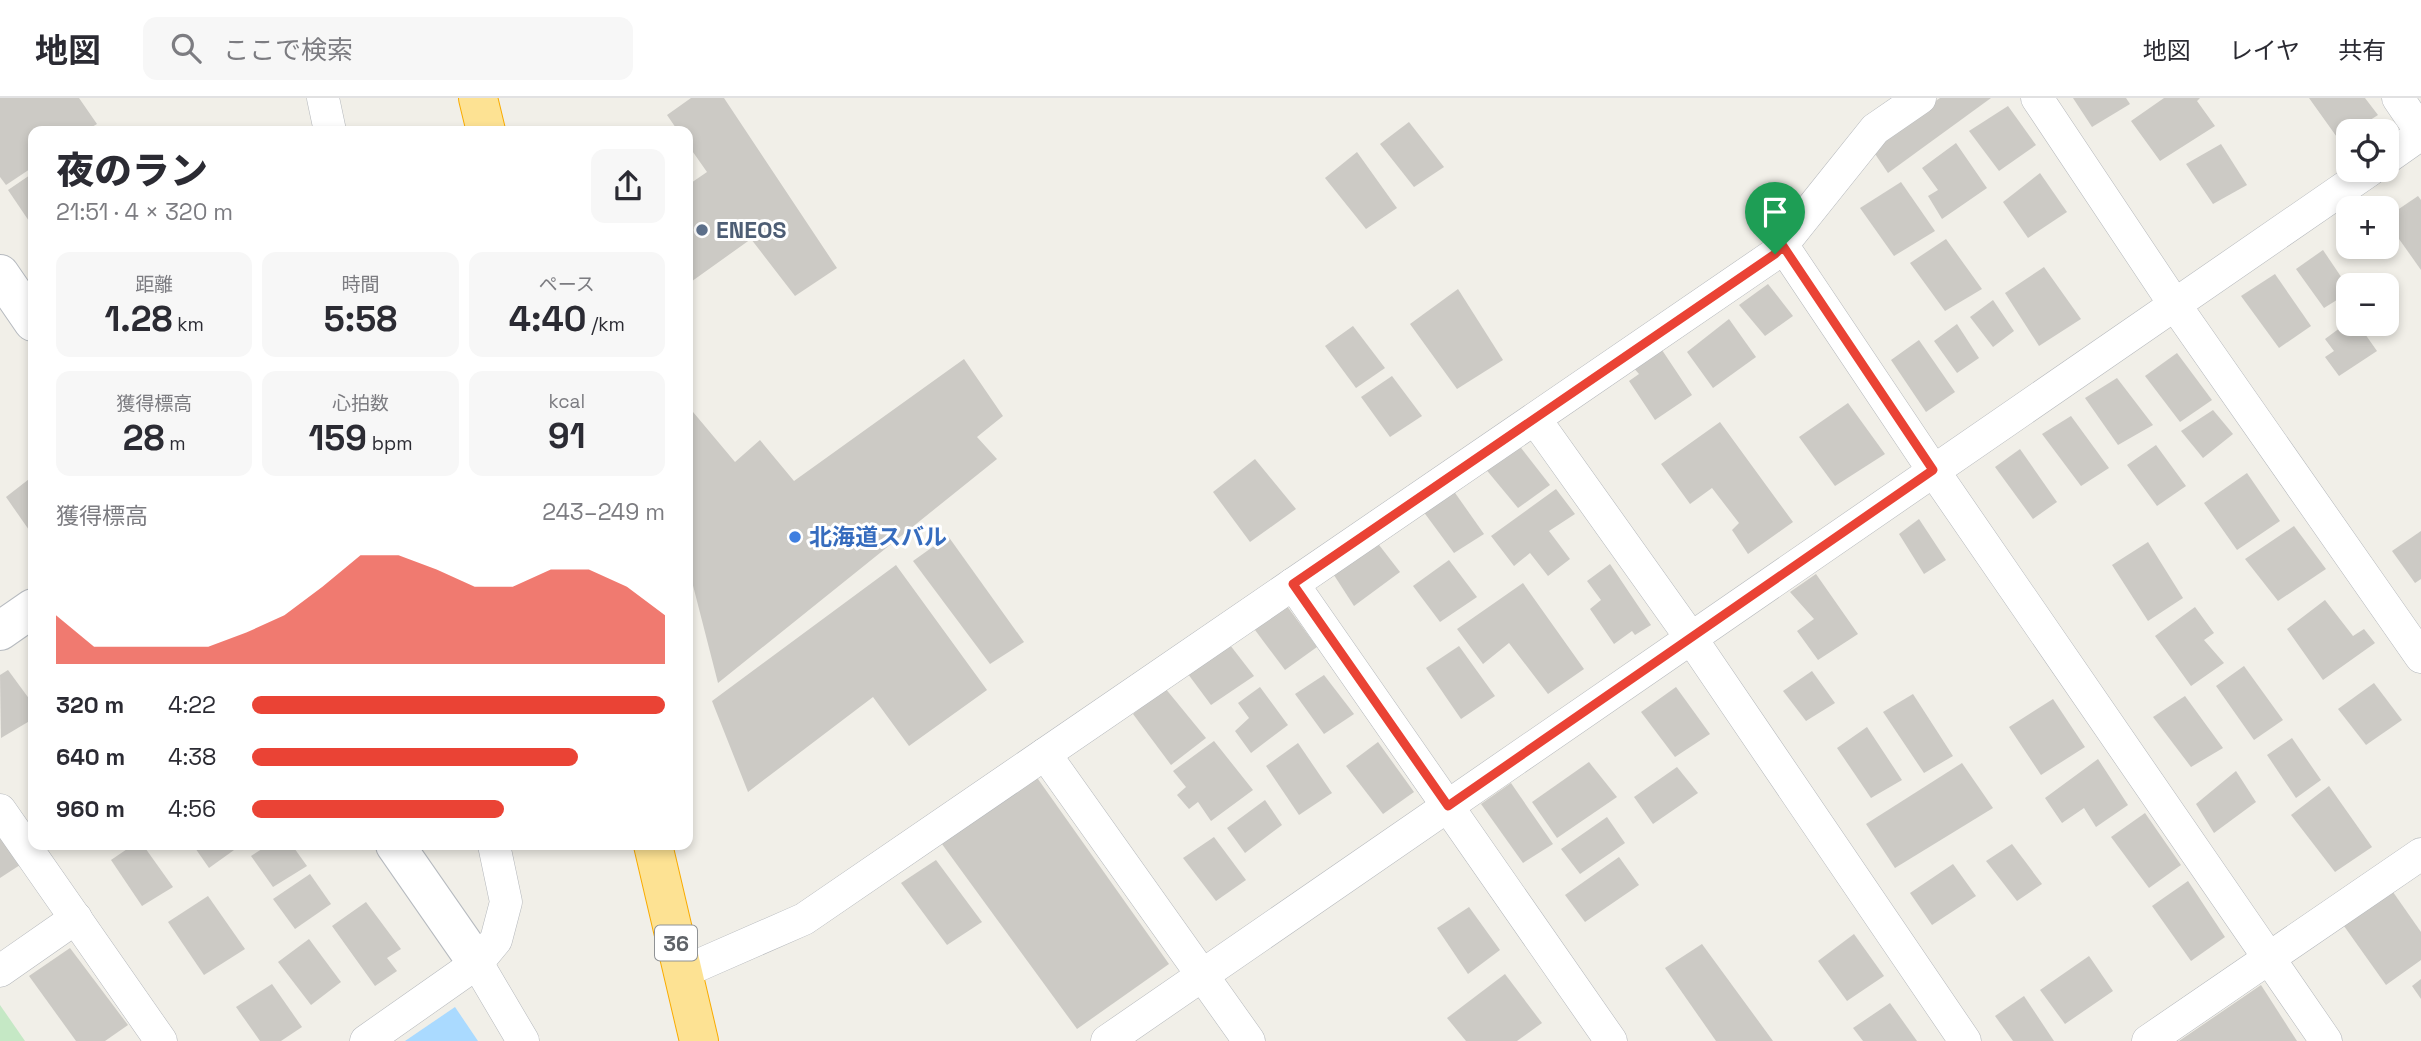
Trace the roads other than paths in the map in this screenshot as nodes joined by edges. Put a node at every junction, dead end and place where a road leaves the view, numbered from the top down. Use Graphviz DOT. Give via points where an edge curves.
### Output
graph roads {
  1 [pos="323,98"];
  2 [pos="478,98"];
  3 [pos="1920,98"];
  4 [pos="2037,98"];
  5 [pos="2398,98"];
  6 [pos="329,126"];
  7 [pos="485,126"];
  8 [pos="2421,133"];
  9 [pos="2399,149"];
  10 [pos="2353,182"];
  11 [pos="1783,246"];
  12 [pos="0,274"];
  13 [pos="2175,305"];
  14 [pos="28,315"];
  15 [pos="1535,419"];
  16 [pos="1933,470"];
  17 [pos="1293,584"];
  18 [pos="28,611"];
  19 [pos="0,631"];
  20 [pos="1691,638"];
  21 [pos="2421,657"];
  22 [pos="1045,754"];
  23 [pos="1448,806"];
  24 [pos="0,810"];
  25 [pos="28,850"];
  26 [pos="28,850"];
  27 [pos="398,850"];
  28 [pos="495,850"];
  29 [pos="654,850"];
  30 [pos="2421,854"];
  31 [pos="76,918"];
  32 [pos="2269,958"];
  33 [pos="477,963"];
  34 [pos="0,971"];
  35 [pos="683,972"];
  36 [pos="1203,974"];
  37 [pos="161,1041"];
  38 [pos="366,1041"];
  39 [pos="523,1041"];
  40 [pos="699,1041"];
  41 [pos="1107,1041"];
  42 [pos="1250,1041"];
  43 [pos="1611,1041"];
  44 [pos="1965,1041"];
  45 [pos="2148,1041"];
  46 [pos="2326,1041"];
  1 -- 6 [label="street"];
  2 -- 7 [label="highway"];
  3 -- 11 [label="street" via="1875,129"];
  4 -- 13 [label="street"];
  5 -- 8 [label="street"];
  8 -- 9 [label="street"];
  10 -- 13 [label="street"];
  11 -- 15 [label="street"];
  11 -- 16 [label="street"];
  12 -- 14 [label="street"];
  13 -- 16 [label="street"];
  13 -- 21 [label="street"];
  15 -- 17 [label="street"];
  15 -- 20 [label="street"];
  16 -- 20 [label="street"];
  16 -- 32 [label="street"];
  17 -- 22 [label="street"];
  17 -- 23 [label="street"];
  18 -- 19 [label="street"];
  20 -- 23 [label="street"];
  20 -- 44 [label="street"];
  22 -- 35 [label="street" via="804,919"];
  22 -- 36 [label="street"];
  23 -- 36 [label="street"];
  23 -- 43 [label="street"];
  24 -- 26 [label="street"];
  25 -- 31 [label="street"];
  27 -- 33 [label="street"];
  28 -- 33 [label="street" via="506,902 496,940"];
  29 -- 35 [label="highway, 36"];
  30 -- 32 [label="street"];
  31 -- 34 [label="street"];
  31 -- 37 [label="street"];
  32 -- 45 [label="street"];
  32 -- 46 [label="street"];
  33 -- 38 [label="street"];
  33 -- 39 [label="street"];
  35 -- 40 [label="highway, 36"];
  36 -- 41 [label="street"];
  36 -- 42 [label="street"];
}
